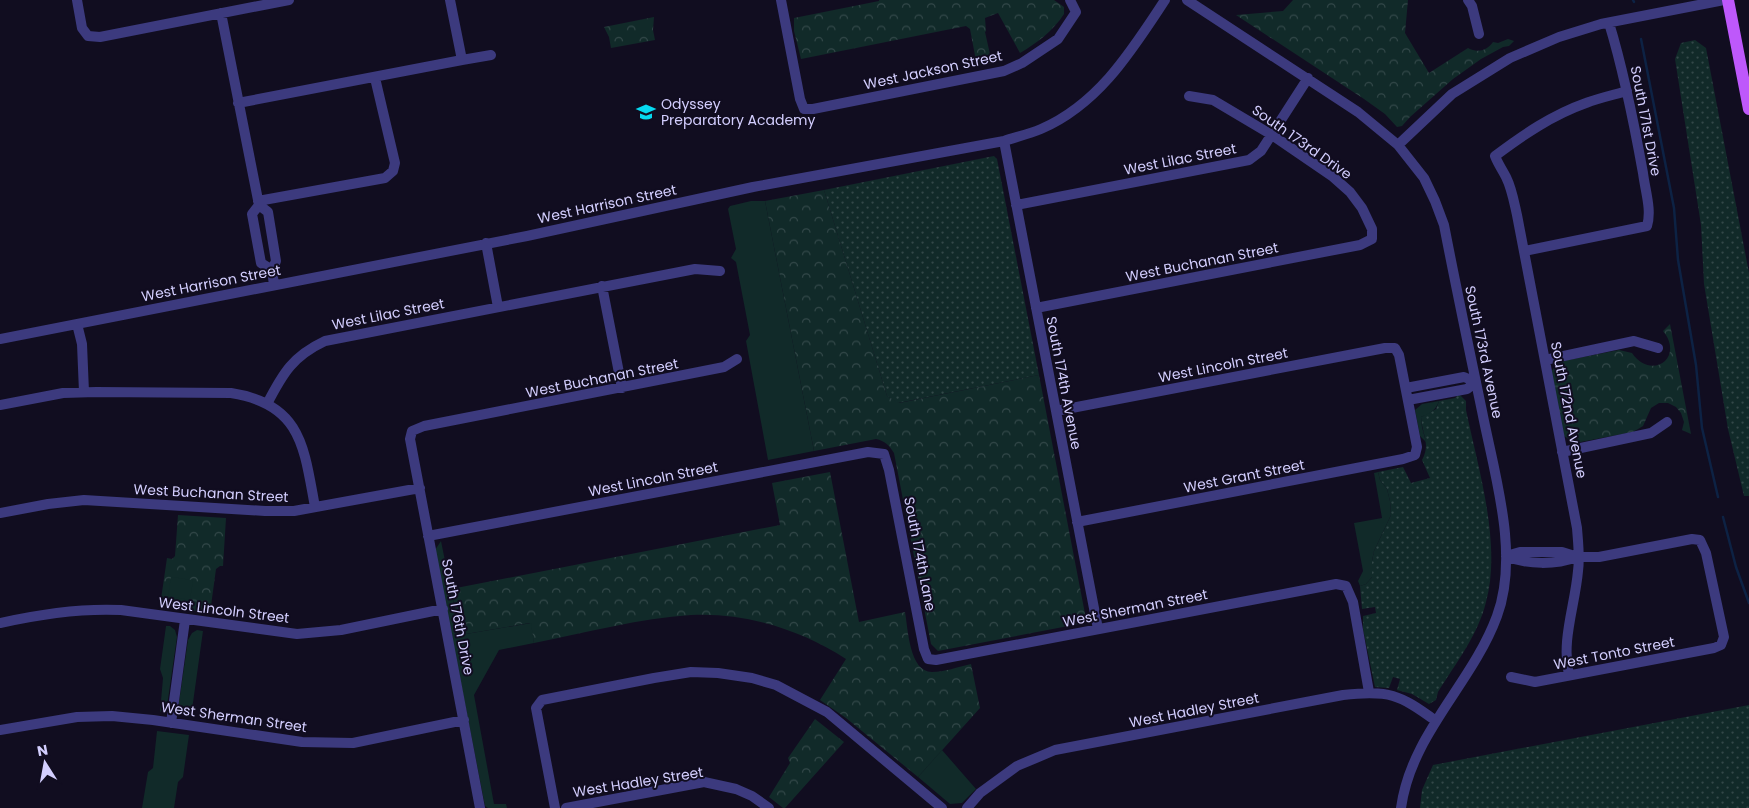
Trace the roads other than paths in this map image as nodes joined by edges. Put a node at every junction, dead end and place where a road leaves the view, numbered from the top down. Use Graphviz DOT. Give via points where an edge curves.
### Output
graph roads {
  1 [pos="77,0"];
  2 [pos="289,0"];
  3 [pos="450,0"];
  4 [pos="781,0"];
  5 [pos="1070,0"];
  6 [pos="1165,0"];
  7 [pos="1187,0"];
  8 [pos="1468,0"];
  9 [pos="1724,0"];
  10 [pos="1728,0"];
  11 [pos="221,13"];
  12 [pos="1609,23"];
  13 [pos="1479,34"];
  14 [pos="491,55"];
  15 [pos="462,60"];
  16 [pos="375,78"];
  17 [pos="1308,78"];
  18 [pos="1627,91"];
  19 [pos="1189,96"];
  20 [pos="238,103"];
  21 [pos="1749,109"];
  22 [pos="1272,135"];
  23 [pos="1004,141"];
  24 [pos="1398,145"];
  25 [pos="258,203"];
  26 [pos="1016,205"];
  27 [pos="1372,238"];
  28 [pos="486,243"];
  29 [pos="1524,251"];
  30 [pos="272,270"];
  31 [pos="720,271"];
  32 [pos="274,285"];
  33 [pos="602,286"];
  34 [pos="498,307"];
  35 [pos="1036,308"];
  36 [pos="77,324"];
  37 [pos="0,339"];
  38 [pos="1658,348"];
  39 [pos="737,358"];
  40 [pos="1545,360"];
  41 [pos="1476,382"];
  42 [pos="622,388"];
  43 [pos="1406,388"];
  44 [pos="84,392"];
  45 [pos="1408,400"];
  46 [pos="267,404"];
  47 [pos="0,405"];
  48 [pos="1056,411"];
  49 [pos="1667,422"];
  50 [pos="412,431"];
  51 [pos="1562,452"];
  52 [pos="884,454"];
  53 [pos="420,488"];
  54 [pos="315,507"];
  55 [pos="0,513"];
  56 [pos="1077,522"];
  57 [pos="428,536"];
  58 [pos="1506,556"];
  59 [pos="1578,557"];
  60 [pos="443,609"];
  61 [pos="185,620"];
  62 [pos="0,623"];
  63 [pos="1098,629"];
  64 [pos="928,659"];
  65 [pos="1569,675"];
  66 [pos="1511,677"];
  67 [pos="1369,692"];
  68 [pos="464,720"];
  69 [pos="1436,720"];
  70 [pos="171,723"];
  71 [pos="0,730"];
  72 [pos="480,808"];
  73 [pos="555,808"];
  74 [pos="566,808"];
  75 [pos="769,808"];
  76 [pos="942,808"];
  77 [pos="967,808"];
  78 [pos="1401,808"];
  1 -- 11 [label="street" via="82,28 88,36 100,37"];
  2 -- 11 [label="street"];
  3 -- 15 [label="street"];
  4 -- 5 [label="street, West Jackson Street" via="800,99 804,109 813,109 1004,71 1022,63 1058,38 1076,12"];
  6 -- 23 [label="street, West Harrison Street" via="1113,74 1094,95 1074,111 1041,129"];
  7 -- 17 [label="street, South 173rd Avenue"];
  8 -- 13 [label="street"];
  9 -- 12 [label="street"];
  10 -- 21 [label="main road"];
  11 -- 20 [label="street"];
  12 -- 18 [label="street, South 171st Drive"];
  12 -- 24 [label="street" via="1559,37 1510,58 1452,94"];
  14 -- 15 [label="street"];
  15 -- 16 [label="street"];
  16 -- 20 [label="street"];
  16 -- 25 [label="street" via="395,163 393,171 385,178"];
  17 -- 22 [label="street, West Lilac Street"];
  17 -- 24 [label="street, South 173rd Avenue" via="1358,112"];
  18 -- 29 [label="street, South 172nd Avenue" via="1585,103 1554,117 1495,156 1512,193"];
  18 -- 29 [label="street, South 171st Drive" via="1647,202 1649,219 1646,226"];
  19 -- 22 [label="street, South 173rd Drive" via="1213,100"];
  20 -- 25 [label="street"];
  22 -- 26 [label="street, West Lilac Street" via="1261,151 1248,160"];
  22 -- 27 [label="street, South 173rd Drive" via="1350,192 1362,208 1372,229"];
  23 -- 26 [label="street, South 174th Avenue"];
  23 -- 28 [label="street, West Harrison Street" via="753,187"];
  24 -- 41 [label="street, South 173rd Avenue" via="1424,178 1444,225"];
  25 -- 30 [label="street" via="268,212 276,262"];
  25 -- 30 [label="street" via="252,214 261,263"];
  26 -- 35 [label="street, South 174th Avenue"];
  27 -- 35 [label="street, West Buchanan Street" via="1360,245"];
  28 -- 32 [label="street, West Harrison Street"];
  28 -- 34 [label="street"];
  29 -- 40 [label="street, South 172nd Avenue"];
  30 -- 32 [label="street"];
  31 -- 33 [label="street, West Lilac Street" via="695,268"];
  32 -- 36 [label="street, West Harrison Street"];
  33 -- 34 [label="street, West Lilac Street"];
  33 -- 42 [label="street"];
  34 -- 46 [label="street, West Lilac Street" via="326,341 308,349 293,362 280,378"];
  35 -- 48 [label="street, South 174th Avenue"];
  36 -- 37 [label="street, West Harrison Street"];
  36 -- 44 [label="street" via="82,344"];
  38 -- 40 [label="street" via="1634,341"];
  39 -- 42 [label="street, West Buchanan Street" via="724,367"];
  40 -- 51 [label="street, South 172nd Avenue"];
  41 -- 43 [label="street" via="1464,377"];
  41 -- 45 [label="street" via="1466,389"];
  41 -- 58 [label="street, South 173rd Avenue" via="1499,497"];
  42 -- 50 [label="street, West Buchanan Street"];
  43 -- 45 [label="street"];
  43 -- 48 [label="street, West Lincoln Street" via="1399,355 1395,348 1385,348"];
  44 -- 46 [label="street" via="231,393 247,395"];
  44 -- 47 [label="street"];
  45 -- 56 [label="street, West Grant Street" via="1417,446 1415,454 1403,459"];
  46 -- 54 [label="street" via="289,420 302,443"];
  48 -- 56 [label="street, South 174th Avenue"];
  49 -- 51 [label="street" via="1651,433"];
  50 -- 53 [label="street, South 176th Drive" via="410,439"];
  51 -- 59 [label="street, South 172nd Avenue" via="1577,528"];
  52 -- 57 [label="street, West Lincoln Street" via="868,452"];
  52 -- 64 [label="street, South 174th Lane"];
  53 -- 54 [label="street, West Buchanan Street"];
  53 -- 57 [label="street, South 176th Drive"];
  54 -- 55 [label="street, West Buchanan Street" via="265,511 84,500"];
  56 -- 63 [label="street, South 174th Avenue"];
  57 -- 60 [label="street, South 176th Drive"];
  58 -- 59 [label="street" via="1520,552 1562,552"];
  58 -- 69 [label="street, South 173rd Avenue" via="1498,614 1486,642"];
  59 -- 65 [label="street, South 172nd Avenue" via="1576,590 1567,637"];
  59 -- 65 [label="street, West Tonto Street" via="1599,557 1700,540 1706,553 1724,637 1722,645 1714,648"];
  60 -- 61 [label="street, West Lincoln Street" via="342,630 297,634"];
  60 -- 68 [label="street, South 176th Drive"];
  61 -- 62 [label="street, West Lincoln Street" via="98,609"];
  61 -- 70 [label="street"];
  63 -- 64 [label="street, West Sherman Street"];
  63 -- 67 [label="street, West Sherman Street" via="1336,584 1346,586 1353,602"];
  65 -- 66 [label="street, West Tonto Street" via="1535,682"];
  67 -- 69 [label="street, West Hadley Street" via="1402,698"];
  67 -- 77 [label="street, West Hadley Street" via="1055,750 1017,766 980,793"];
  68 -- 70 [label="street, West Sherman Street" via="353,743 302,742"];
  68 -- 72 [label="street, South 176th Drive"];
  69 -- 78 [label="street, South 173rd Avenue" via="1409,773"];
  70 -- 71 [label="street, West Sherman Street" via="112,716 77,717"];
  73 -- 76 [label="street" via="536,708 542,700 682,674 718,673 776,685 827,712"];
  74 -- 75 [label="street, West Hadley Street" via="704,782 736,789"];
}
